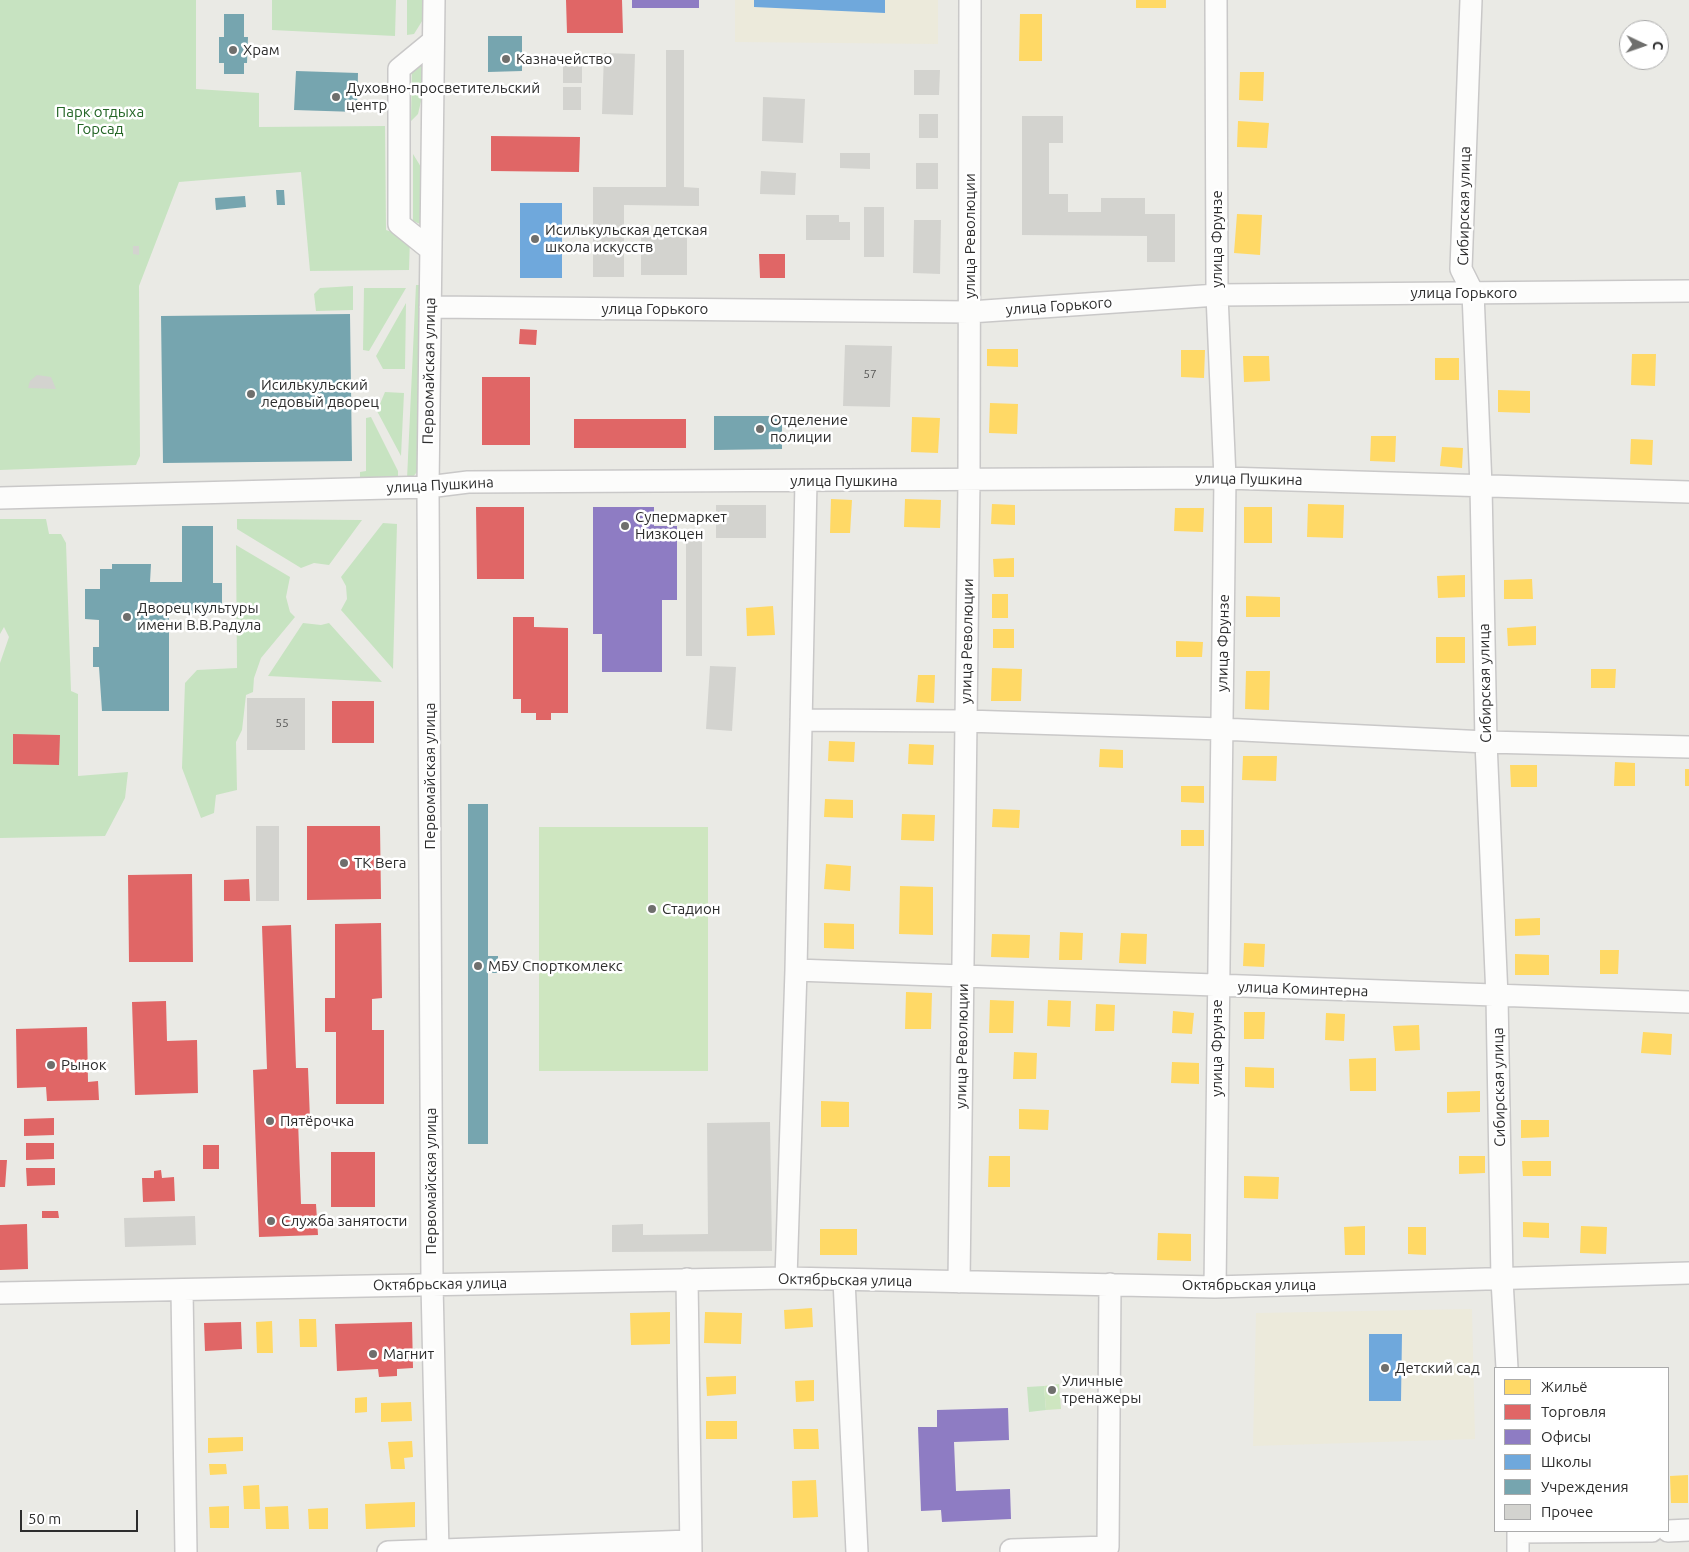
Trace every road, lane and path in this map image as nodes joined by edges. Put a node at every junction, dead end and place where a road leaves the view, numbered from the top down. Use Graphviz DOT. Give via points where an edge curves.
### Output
graph roads {
  1 [pos="434,0"];
  2 [pos="970,0"];
  3 [pos="1216,0"];
  4 [pos="1471,0"];
  5 [pos="433,41"];
  6 [pos="430,250"];
  7 [pos="1689,291"];
  8 [pos="1474,292"];
  9 [pos="1217,295"];
  10 [pos="430,307"];
  11 [pos="970,312"];
  12 [pos="1224,478"];
  13 [pos="806,481"];
  14 [pos="969,481"];
  15 [pos="428,486"];
  16 [pos="1481,486"];
  17 [pos="1689,492"];
  18 [pos="0,498"];
  19 [pos="802,720"];
  20 [pos="966,721"];
  21 [pos="1222,729"];
  22 [pos="1486,742"];
  23 [pos="1689,747"];
  24 [pos="796,970"];
  25 [pos="963,977"];
  26 [pos="1217,986"];
  27 [pos="1497,997"];
  28 [pos="1689,1002"];
  29 [pos="1689,1273"];
  30 [pos="786,1278"];
  31 [pos="687,1280"];
  32 [pos="844,1280"];
  33 [pos="1502,1280"];
  34 [pos="959,1282"];
  35 [pos="432,1284"];
  36 [pos="1110,1284"];
  37 [pos="1215,1287"];
  38 [pos="182,1290"];
  39 [pos="0,1293"];
  40 [pos="1508,1367"];
  41 [pos="1669,1530"];
  42 [pos="1689,1530"];
  43 [pos="1633,1532"];
  44 [pos="1518,1538"];
  45 [pos="690,1546"];
  46 [pos="1011,1550"];
  47 [pos="438,1551"];
  48 [pos="186,1552"];
  49 [pos="388,1552"];
  50 [pos="857,1552"];
  1 -- 5 [label="street, Первомайская улица"];
  2 -- 11 [label="street, улица Революции"];
  3 -- 9 [label="street, улица Фрунзе"];
  4 -- 8 [label="street, Сибирская улица" via="1461,269"];
  5 -- 6 [label="street, Первомайская улица"];
  5 -- 6 [label="street" via="399,69 399,224"];
  6 -- 10 [label="street, Первомайская улица"];
  7 -- 8 [label="street, улица Горького"];
  8 -- 9 [label="street, улица Горького"];
  8 -- 16 [label="street, Сибирская улица"];
  9 -- 11 [label="street, улица Горького"];
  9 -- 12 [label="street, улица Фрунзе"];
  10 -- 11 [label="street, улица Горького"];
  10 -- 15 [label="street, Первомайская улица"];
  11 -- 14 [label="street, улица Революции"];
  12 -- 14 [label="street, улица Пушкина"];
  12 -- 16 [label="street, улица Пушкина"];
  12 -- 21 [label="street, улица Фрунзе"];
  13 -- 14 [label="street, улица Пушкина"];
  13 -- 15 [label="street, улица Пушкина" via="468,482"];
  13 -- 19 [label="street"];
  14 -- 20 [label="street, улица Революции"];
  15 -- 18 [label="street, улица Пушкина"];
  15 -- 35 [label="street, Первомайская улица"];
  16 -- 17 [label="street, улица Пушкина"];
  16 -- 22 [label="street, Сибирская улица"];
  19 -- 20 [label="street"];
  19 -- 24 [label="street"];
  20 -- 21 [label="street"];
  20 -- 25 [label="street, улица Революции"];
  21 -- 22 [label="street"];
  21 -- 26 [label="street, улица Фрунзе"];
  22 -- 23 [label="street"];
  22 -- 27 [label="street, Сибирская улица"];
  24 -- 25 [label="street, улица Коминтерна"];
  24 -- 30 [label="street"];
  25 -- 26 [label="street, улица Коминтерна"];
  25 -- 34 [label="street, улица Революции"];
  26 -- 27 [label="street, улица Коминтерна"];
  26 -- 37 [label="street, улица Фрунзе"];
  27 -- 28 [label="street, улица Коминтерна"];
  27 -- 33 [label="street, Сибирская улица"];
  29 -- 33 [label="street, Октябрьская улица"];
  30 -- 31 [label="street, Октябрьская улица"];
  30 -- 32 [label="street, Октябрьская улица"];
  31 -- 35 [label="street, Октябрьская улица"];
  31 -- 45 [label="street"];
  32 -- 34 [label="street, Октябрьская улица"];
  32 -- 50 [label="street"];
  33 -- 37 [label="street, Октябрьская улица"];
  33 -- 40 [label="street, Сибирская улица"];
  34 -- 36 [label="street, Октябрьская улица"];
  35 -- 38 [label="street, Октябрьская улица"];
  35 -- 47 [label="street, Первомайская улица"];
  36 -- 37 [label="street, Октябрьская улица"];
  36 -- 46 [label="street" via="1108,1547"];
  38 -- 39 [label="street, Октябрьская улица"];
  38 -- 48 [label="street"];
  41 -- 42 [label="street"];
  43 -- 44 [label="street"];
  45 -- 47 [label="street"];
  47 -- 49 [label="street"];
}
